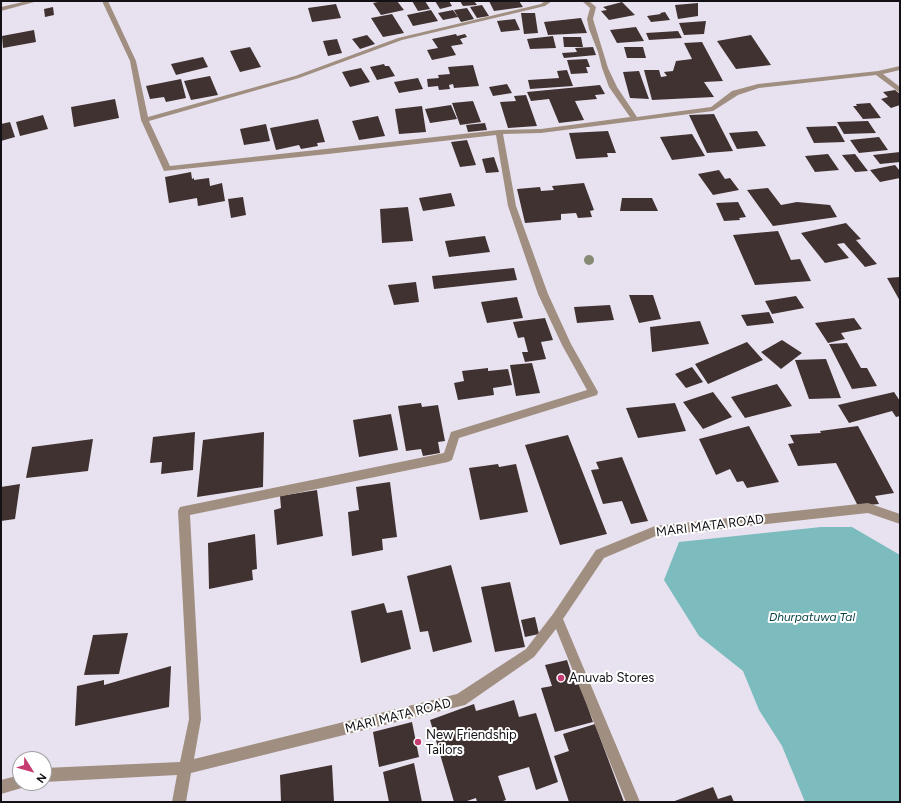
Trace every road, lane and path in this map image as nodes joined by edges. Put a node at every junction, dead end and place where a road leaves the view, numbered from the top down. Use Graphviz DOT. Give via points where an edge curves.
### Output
graph roads {
  1 [pos="35,1"];
  2 [pos="105,1"];
  3 [pos="549,1"];
  4 [pos="585,1"];
  5 [pos="12,4"];
  6 [pos="1,9"];
  7 [pos="900,68"];
  8 [pos="878,73"];
  9 [pos="900,91"];
  10 [pos="634,118"];
  11 [pos="145,120"];
  12 [pos="499,132"];
  13 [pos="900,519"];
  14 [pos="557,618"];
  15 [pos="185,768"];
  16 [pos="52,775"];
  17 [pos="12,784"];
  18 [pos="1,787"];
  19 [pos="178,802"];
  20 [pos="633,802"];
  1 -- 5 [label="street"];
  2 -- 11 [label="street" via="133,61"];
  3 -- 11 [label="street" via="544,5 400,40 297,77"];
  4 -- 10 [label="street" via="593,7 590,19 605,68 613,87"];
  5 -- 6 [label="street"];
  7 -- 8 [label="street"];
  8 -- 9 [label="street"];
  8 -- 10 [label="street" via="758,86 735,92 713,109"];
  10 -- 12 [label="street" via="541,131"];
  11 -- 12 [label="street" via="167,169"];
  12 -- 15 [label="street" via="512,206 543,294 593,392 455,435 448,457 184,511 195,719"];
  13 -- 14 [label="street, MARI MATA ROAD" via="868,508 655,530 600,554"];
  14 -- 15 [label="street, MARI MATA ROAD" via="530,653 460,700"];
  14 -- 20 [label="street"];
  15 -- 16 [label="street, MARI MATA ROAD"];
  15 -- 19 [label="street"];
  17 -- 18 [label="street"];
}
